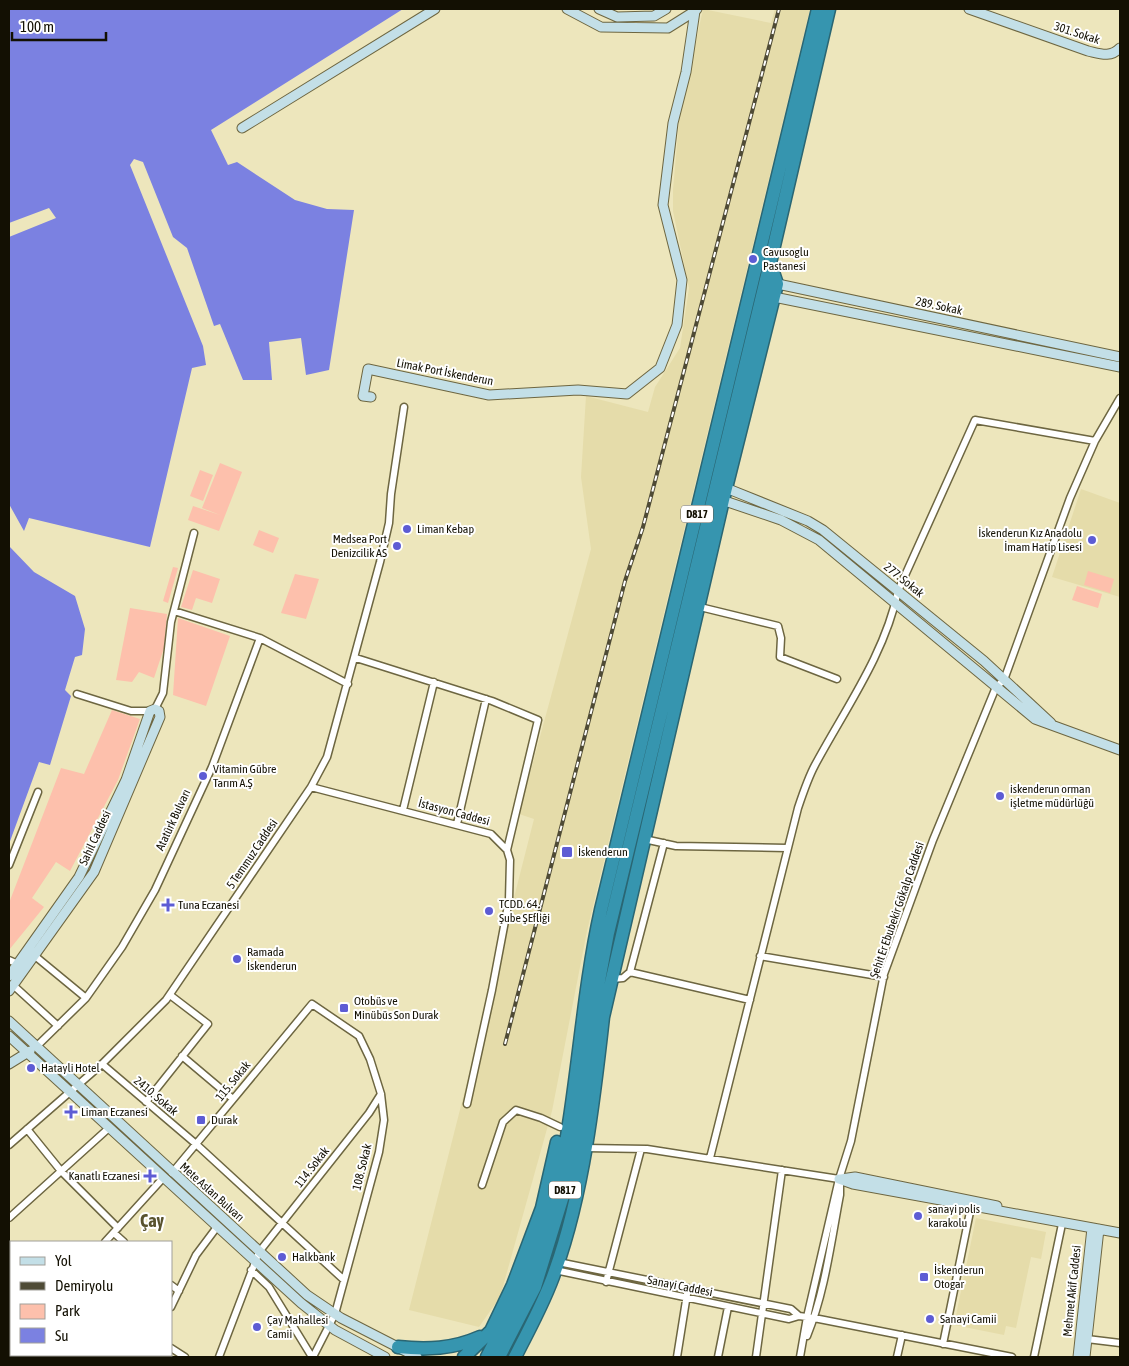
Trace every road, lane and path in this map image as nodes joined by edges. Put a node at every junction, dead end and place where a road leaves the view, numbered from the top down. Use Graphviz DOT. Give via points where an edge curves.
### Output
graph roads {
  1 [pos="435,9"];
  2 [pos="567,9"];
  3 [pos="599,9"];
  4 [pos="666,9"];
  5 [pos="818,9"];
  6 [pos="828,9"];
  7 [pos="969,9"];
  8 [pos="696,10"];
  9 [pos="1118,54"];
  10 [pos="802,97"];
  11 [pos="242,128"];
  12 [pos="766,288"];
  13 [pos="1045,341"];
  14 [pos="1055,344"];
  15 [pos="1041,352"];
  16 [pos="1053,354"];
  17 [pos="1120,357"];
  18 [pos="1120,367"];
  19 [pos="1120,391"];
  20 [pos="371,397"];
  21 [pos="1119,399"];
  22 [pos="404,407"];
  23 [pos="1095,441"];
  24 [pos="719,492"];
  25 [pos="194,533"];
  26 [pos="898,591"];
  27 [pos="895,604"];
  28 [pos="700,607"];
  29 [pos="174,611"];
  30 [pos="260,638"];
  31 [pos="356,658"];
  32 [pos="837,679"];
  33 [pos="1004,680"];
  34 [pos="434,682"];
  35 [pos="348,684"];
  36 [pos="996,687"];
  37 [pos="77,694"];
  38 [pos="486,699"];
  39 [pos="153,710"];
  40 [pos="1056,728"];
  41 [pos="1120,750"];
  42 [pos="311,787"];
  43 [pos="38,792"];
  44 [pos="403,810"];
  45 [pos="457,824"];
  46 [pos="644,839"];
  47 [pos="664,844"];
  48 [pos="788,848"];
  49 [pos="508,850"];
  50 [pos="9,865"];
  51 [pos="35,956"];
  52 [pos="760,956"];
  53 [pos="9,960"];
  54 [pos="18,964"];
  55 [pos="630,972"];
  56 [pos="9,976"];
  57 [pos="884,977"];
  58 [pos="612,979"];
  59 [pos="10,986"];
  60 [pos="170,995"];
  61 [pos="86,998"];
  62 [pos="750,1000"];
  63 [pos="312,1004"];
  64 [pos="582,1020"];
  65 [pos="9,1021"];
  66 [pos="58,1026"];
  67 [pos="9,1036"];
  68 [pos="36,1047"];
  69 [pos="26,1053"];
  70 [pos="182,1056"];
  71 [pos="9,1064"];
  72 [pos="102,1064"];
  73 [pos="77,1085"];
  74 [pos="70,1092"];
  75 [pos="381,1094"];
  76 [pos="233,1100"];
  77 [pos="146,1102"];
  78 [pos="467,1104"];
  79 [pos="110,1127"];
  80 [pos="560,1127"];
  81 [pos="27,1129"];
  82 [pos="196,1144"];
  83 [pos="9,1145"];
  84 [pos="584,1148"];
  85 [pos="641,1149"];
  86 [pos="710,1158"];
  87 [pos="782,1170"];
  88 [pos="61,1171"];
  89 [pos="168,1175"];
  90 [pos="839,1179"];
  91 [pos="482,1185"];
  92 [pos="971,1207"];
  93 [pos="9,1218"];
  94 [pos="281,1224"];
  95 [pos="1062,1224"];
  96 [pos="218,1227"];
  97 [pos="1120,1227"];
  98 [pos="1096,1229"];
  99 [pos="116,1230"];
  100 [pos="1120,1233"];
  101 [pos="106,1241"];
  102 [pos="123,1241"];
  103 [pos="259,1252"];
  104 [pos="255,1261"];
  105 [pos="557,1266"];
  106 [pos="251,1270"];
  107 [pos="608,1272"];
  108 [pos="344,1280"];
  109 [pos="606,1282"];
  110 [pos="172,1286"];
  111 [pos="688,1288"];
  112 [pos="179,1292"];
  113 [pos="686,1298"];
  114 [pos="764,1304"];
  115 [pos="172,1305"];
  116 [pos="728,1307"];
  117 [pos="335,1314"];
  118 [pos="763,1314"];
  119 [pos="800,1316"];
  120 [pos="811,1318"];
  121 [pos="330,1326"];
  122 [pos="491,1331"];
  123 [pos="902,1335"];
  124 [pos="1087,1339"];
  125 [pos="1120,1343"];
  126 [pos="943,1344"];
  127 [pos="398,1347"];
  128 [pos="172,1349"];
  129 [pos="987,1355"];
  130 [pos="186,1357"];
  131 [pos="219,1357"];
  132 [pos="313,1357"];
  133 [pos="385,1357"];
  134 [pos="417,1357"];
  135 [pos="464,1357"];
  136 [pos="487,1357"];
  137 [pos="499,1357"];
  138 [pos="515,1357"];
  139 [pos="677,1357"];
  140 [pos="718,1357"];
  141 [pos="756,1357"];
  142 [pos="800,1357"];
  143 [pos="897,1357"];
  144 [pos="1012,1357"];
  145 [pos="1034,1357"];
  146 [pos="1078,1357"];
  147 [pos="1085,1357"];
  1 -- 11 [label="street"];
  2 -- 8 [label="street, Limak Port İskenderun" via="602,26 668,28"];
  3 -- 4 [label="street" via="617,18 654,16"];
  5 -- 10 [label="highway, D817"];
  6 -- 10 [label="highway, D817"];
  7 -- 9 [label="street, 301. Sokak" via="1088,51"];
  8 -- 20 [label="street, Limak Port İskenderun" via="686,72 673,123 663,205 682,280 676,325 660,368 627,394 578,390 489,395 368,369 363,396"];
  10 -- 12 [label="highway, D817"];
  10 -- 12 [label="highway, D817"];
  12 -- 13 [label="street, 289. Sokak"];
  12 -- 15 [label="street"];
  12 -- 24 [label="highway"];
  12 -- 64 [label="highway, D817" via="601,910"];
  13 -- 14 [label="street, 289. Sokak"];
  13 -- 15 [label="street"];
  14 -- 16 [label="street"];
  14 -- 17 [label="street, 289. Sokak"];
  15 -- 16 [label="street"];
  16 -- 18 [label="street"];
  19 -- 21 [label="street"];
  21 -- 23 [label="street"];
  22 -- 31 [label="street, 5 Temmuz Caddesi" via="389,523"];
  23 -- 26 [label="street" via="975,420"];
  23 -- 33 [label="street" via="1070,498"];
  24 -- 26 [label="street, 277. Sokak" via="808,521"];
  24 -- 27 [label="street, 277. Sokak" via="819,540"];
  24 -- 28 [label="highway"];
  24 -- 137 [label="highway, D817" via="598,976 582,1107 566,1186 535,1287"];
  25 -- 29 [label="street, Sahil Caddesi"];
  26 -- 27 [label="street"];
  26 -- 33 [label="street, 277. Sokak"];
  27 -- 36 [label="street, 277. Sokak"];
  27 -- 48 [label="street" via="870,667 814,767 798,808"];
  28 -- 32 [label="street" via="778,626 780,657"];
  28 -- 46 [label="highway"];
  29 -- 30 [label="street"];
  29 -- 39 [label="street, Sahil Caddesi" via="163,692"];
  30 -- 35 [label="street"];
  30 -- 61 [label="street, Atatürk Bulvarı" via="212,767 154,890 122,947"];
  31 -- 34 [label="street"];
  31 -- 35 [label="street, 5 Temmuz Caddesi"];
  33 -- 36 [label="street"];
  33 -- 40 [label="street, 277. Sokak"];
  34 -- 38 [label="street"];
  34 -- 44 [label="street"];
  35 -- 42 [label="street, 5 Temmuz Caddesi" via="327,757"];
  36 -- 40 [label="street, 277. Sokak" via="1035,719"];
  36 -- 57 [label="street, Şehit Er Ebubekir Gökalp Caddesi" via="934,840"];
  37 -- 39 [label="street" via="131,711"];
  38 -- 45 [label="street"];
  38 -- 49 [label="street" via="538,720"];
  39 -- 51 [label="street, Sahil Caddesi" via="159,711 160,717 94,872"];
  39 -- 54 [label="street, Sahil Caddesi" via="126,780 79,877"];
  40 -- 41 [label="street, 277. Sokak"];
  42 -- 44 [label="street, İstasyon Caddesi"];
  42 -- 60 [label="street, 5 Temmuz Caddesi"];
  43 -- 50 [label="street"];
  44 -- 45 [label="street, İstasyon Caddesi"];
  45 -- 49 [label="street, İstasyon Caddesi" via="491,834"];
  46 -- 47 [label="street"];
  46 -- 58 [label="highway"];
  47 -- 48 [label="street"];
  47 -- 55 [label="street"];
  48 -- 52 [label="street"];
  49 -- 78 [label="street" via="509,900"];
  51 -- 59 [label="street, Sahil Caddesi"];
  51 -- 61 [label="street"];
  52 -- 57 [label="street"];
  52 -- 62 [label="street"];
  53 -- 54 [label="street"];
  54 -- 56 [label="street, Sahil Caddesi"];
  55 -- 58 [label="street" via="623,978"];
  55 -- 62 [label="street"];
  57 -- 90 [label="street, Şehit Er Ebubekir Gökalp Caddesi" via="851,1141"];
  58 -- 84 [label="highway" via="603,1017"];
  59 -- 66 [label="street"];
  60 -- 70 [label="street" via="208,1024"];
  60 -- 72 [label="street, 5 Temmuz Caddesi"];
  61 -- 66 [label="street, Atatürk Bulvarı"];
  62 -- 86 [label="street"];
  63 -- 75 [label="street, 108. Sokak" via="359,1036"];
  63 -- 76 [label="street, 115. Sokak"];
  64 -- 80 [label="highway"];
  64 -- 136 [label="highway, D817" via="558,1183 523,1289"];
  65 -- 68 [label="street, Mete Aslan Bulvarı"];
  66 -- 68 [label="street, Atatürk Bulvarı"];
  67 -- 69 [label="street, Mete Aslan Bulvarı"];
  68 -- 69 [label="street, Atatürk Bulvarı"];
  68 -- 73 [label="street, Mete Aslan Bulvarı"];
  69 -- 71 [label="street, Atatürk Bulvarı"];
  69 -- 74 [label="street, Mete Aslan Bulvarı"];
  70 -- 76 [label="street"];
  70 -- 77 [label="street"];
  72 -- 73 [label="street, 5 Temmuz Caddesi"];
  72 -- 77 [label="street, 2410. Sokak"];
  73 -- 74 [label="street, 5 Temmuz Caddesi"];
  73 -- 89 [label="street, Mete Aslan Bulvarı"];
  74 -- 79 [label="street, Mete Aslan Bulvarı"];
  74 -- 81 [label="street, 5 Temmuz Caddesi"];
  75 -- 94 [label="street, 114. Sokak"];
  75 -- 108 [label="street, 108. Sokak" via="384,1120 379,1152"];
  76 -- 82 [label="street, 115. Sokak"];
  77 -- 82 [label="street, 2410. Sokak"];
  79 -- 88 [label="street"];
  79 -- 89 [label="street, Mete Aslan Bulvarı"];
  80 -- 91 [label="street" via="516,1110 503,1122"];
  80 -- 122 [label="highway" via="542,1208 513,1285"];
  81 -- 83 [label="street, 5 Temmuz Caddesi"];
  81 -- 88 [label="street"];
  82 -- 89 [label="street, 115. Sokak"];
  82 -- 94 [label="street, 2410. Sokak"];
  84 -- 85 [label="street"];
  84 -- 105 [label="highway" via="573,1210"];
  85 -- 86 [label="street"];
  85 -- 107 [label="street"];
  86 -- 87 [label="street"];
  87 -- 90 [label="street"];
  87 -- 114 [label="street"];
  88 -- 93 [label="street"];
  88 -- 99 [label="street"];
  89 -- 96 [label="street, Mete Aslan Bulvarı"];
  89 -- 99 [label="street, 115. Sokak"];
  89 -- 103 [label="street, Mete Aslan Bulvarı"];
  90 -- 92 [label="street"];
  90 -- 97 [label="street" via="855,1177 1094,1226"];
  90 -- 120 [label="street, Şehit Er Ebubekir Gökalp Caddesi"];
  92 -- 95 [label="street"];
  92 -- 126 [label="street"];
  94 -- 103 [label="street, 114. Sokak"];
  94 -- 108 [label="street, 2410. Sokak"];
  95 -- 98 [label="street"];
  95 -- 145 [label="street"];
  96 -- 104 [label="street, Mete Aslan Bulvarı"];
  96 -- 112 [label="street" via="196,1255"];
  98 -- 100 [label="street"];
  98 -- 124 [label="street"];
  98 -- 146 [label="street, Mehmet Akif Caddesi"];
  99 -- 101 [label="street, 115. Sokak"];
  99 -- 102 [label="street"];
  103 -- 104 [label="street, 114. Sokak"];
  103 -- 117 [label="street, Mete Aslan Bulvarı" via="307,1296"];
  104 -- 106 [label="street, 114. Sokak"];
  104 -- 121 [label="street, Mete Aslan Bulvarı"];
  105 -- 107 [label="street, Sanayi Caddesi"];
  105 -- 109 [label="street, Sanayi Caddesi"];
  105 -- 138 [label="highway"];
  106 -- 131 [label="street, 114. Sokak"];
  106 -- 132 [label="street" via="269,1287"];
  107 -- 109 [label="street"];
  107 -- 111 [label="street, Sanayi Caddesi"];
  108 -- 117 [label="street, 108. Sokak"];
  109 -- 113 [label="street, Sanayi Caddesi"];
  110 -- 112 [label="street"];
  111 -- 113 [label="street"];
  111 -- 114 [label="street, Sanayi Caddesi"];
  112 -- 115 [label="street"];
  113 -- 116 [label="street, Sanayi Caddesi"];
  113 -- 139 [label="street"];
  114 -- 118 [label="street"];
  114 -- 119 [label="street, Sanayi Caddesi" via="791,1309"];
  116 -- 118 [label="street, Sanayi Caddesi"];
  116 -- 140 [label="street"];
  117 -- 121 [label="street, 108. Sokak"];
  117 -- 127 [label="street, Mete Aslan Bulvarı"];
  118 -- 119 [label="street, Sanayi Caddesi" via="789,1319"];
  118 -- 141 [label="street"];
  119 -- 120 [label="street, Sanayi Caddesi"];
  120 -- 123 [label="street, Sanayi Caddesi"];
  120 -- 142 [label="street, Şehit Er Ebubekir Gökalp Caddesi"];
  121 -- 132 [label="street, 108. Sokak"];
  121 -- 133 [label="street, Mete Aslan Bulvarı"];
  122 -- 127 [label="highway" via="472,1341 441,1348"];
  122 -- 135 [label="highway"];
  123 -- 126 [label="street, Sanayi Caddesi"];
  123 -- 143 [label="street"];
  124 -- 125 [label="street"];
  124 -- 147 [label="street"];
  126 -- 129 [label="street, Sanayi Caddesi"];
  127 -- 134 [label="street, Mete Aslan Bulvarı"];
  128 -- 130 [label="street"];
  129 -- 144 [label="street, Sanayi Caddesi"];
}
